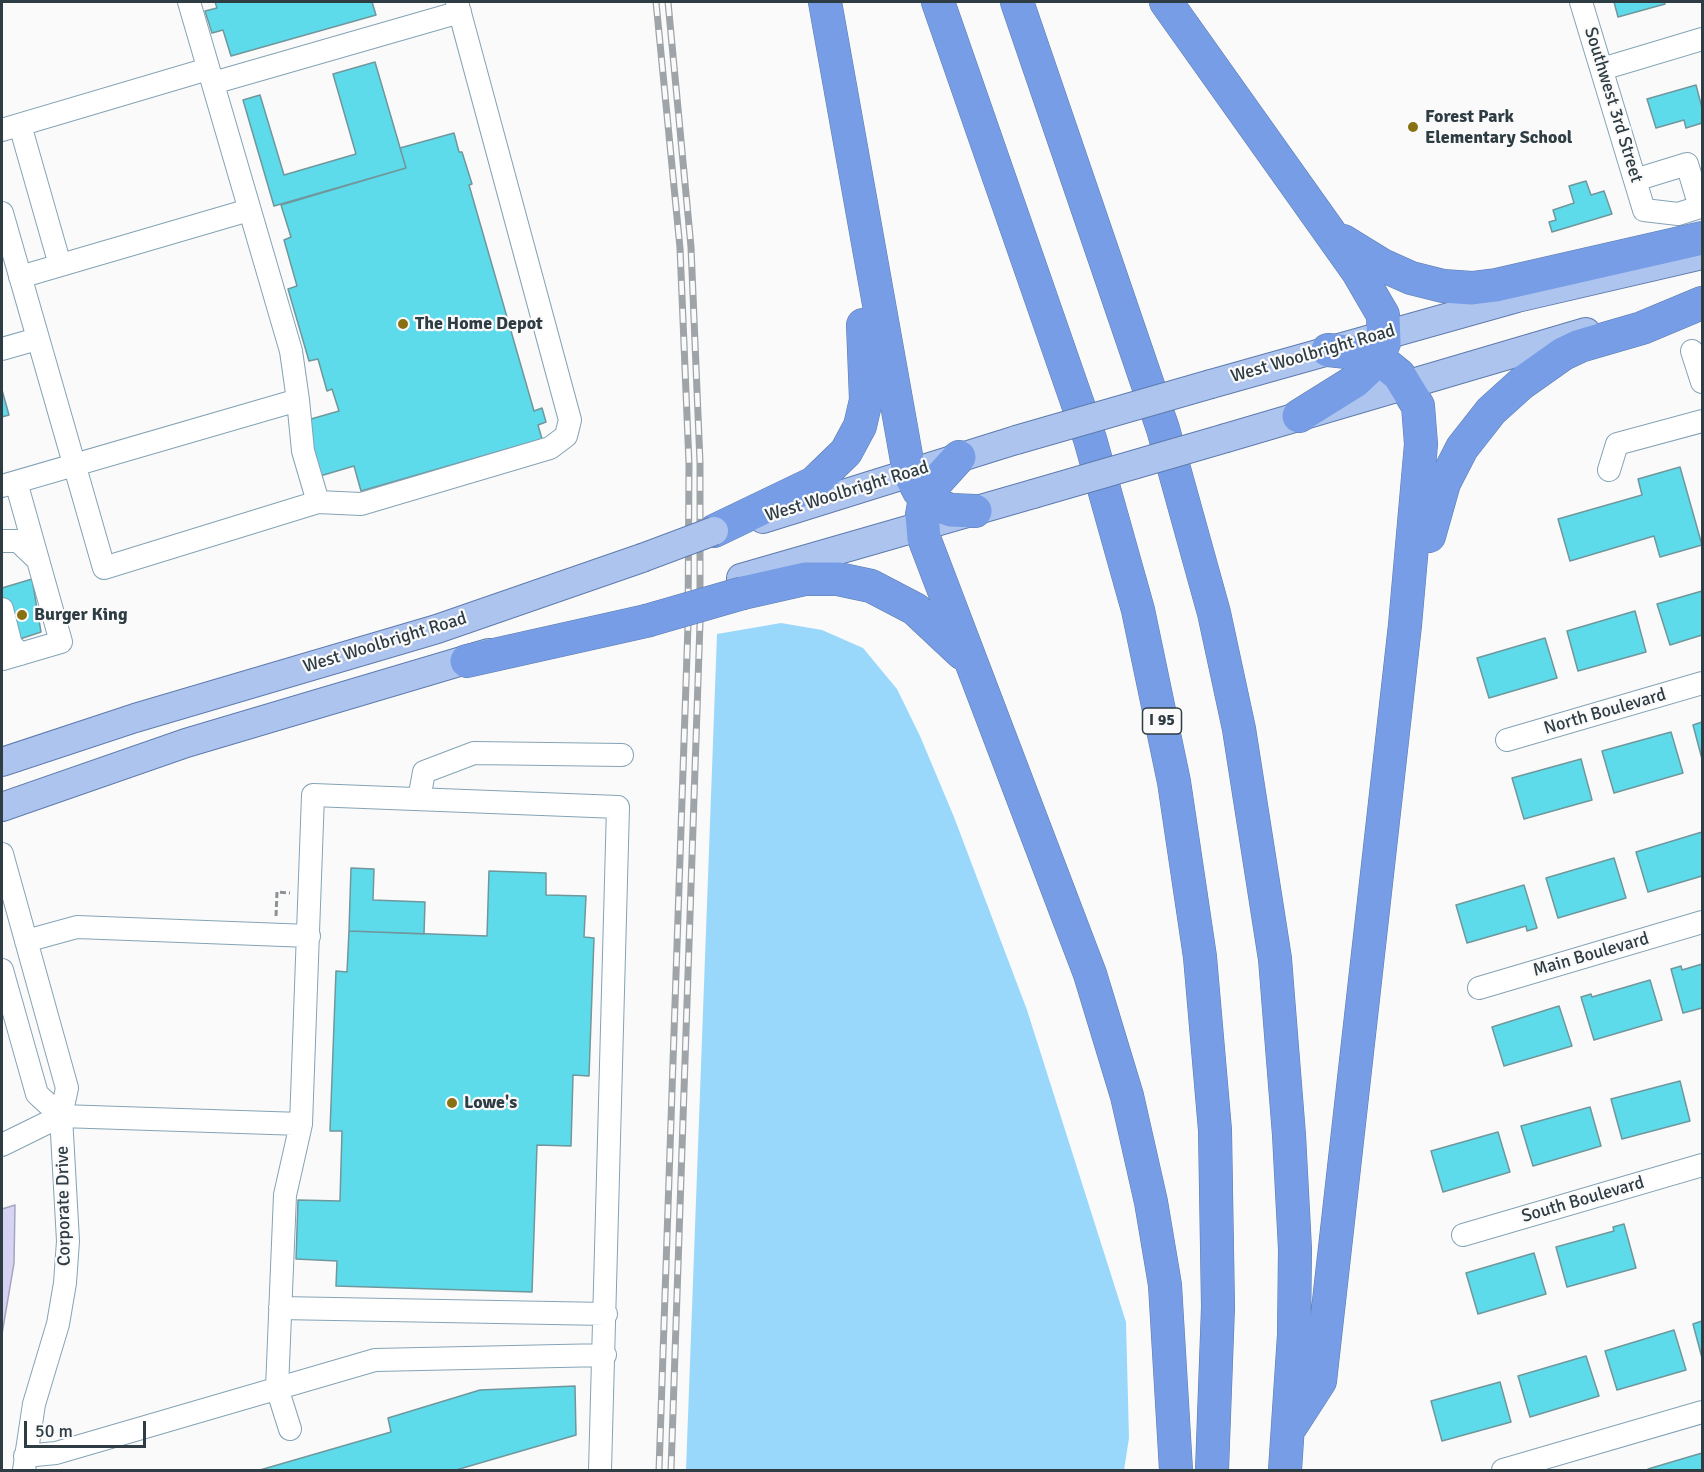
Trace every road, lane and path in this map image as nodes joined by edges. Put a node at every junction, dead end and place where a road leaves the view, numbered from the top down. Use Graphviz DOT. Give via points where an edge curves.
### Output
graph roads {
  1 [pos="189,2"];
  2 [pos="825,2"];
  3 [pos="938,2"];
  4 [pos="1017,2"];
  5 [pos="1166,2"];
  6 [pos="1581,2"];
  7 [pos="458,7"];
  8 [pos="1702,39"];
  9 [pos="1602,69"];
  10 [pos="210,76"];
  11 [pos="11,127"];
  12 [pos="854,161"];
  13 [pos="1635,180"];
  14 [pos="249,210"];
  15 [pos="3,222"];
  16 [pos="1328,230"];
  17 [pos="1702,238"];
  18 [pos="1702,255"];
  19 [pos="60,265"];
  20 [pos="20,277"];
  21 [pos="1702,302"];
  22 [pos="37,339"];
  23 [pos="1381,346"];
  24 [pos="2,349"];
  25 [pos="1328,350"];
  26 [pos="1692,351"];
  27 [pos="1702,382"];
  28 [pos="1406,385"];
  29 [pos="298,400"];
  30 [pos="1299,416"];
  31 [pos="1702,421"];
  32 [pos="959,457"];
  33 [pos="75,466"];
  34 [pos="1609,470"];
  35 [pos="9,484"];
  36 [pos="919,499"];
  37 [pos="318,502"];
  38 [pos="975,510"];
  39 [pos="27,520"];
  40 [pos="735,524"];
  41 [pos="2,527"];
  42 [pos="2,541"];
  43 [pos="38,560"];
  44 [pos="742,586"];
  45 [pos="2,609"];
  46 [pos="1405,625"];
  47 [pos="11,654"];
  48 [pos="467,661"];
  49 [pos="970,661"];
  50 [pos="1702,683"];
  51 [pos="1507,740"];
  52 [pos="622,755"];
  53 [pos="2,762"];
  54 [pos="419,799"];
  55 [pos="2,807"];
  56 [pos="2,854"];
  57 [pos="1702,922"];
  58 [pos="309,936"];
  59 [pos="26,941"];
  60 [pos="2,970"];
  61 [pos="1479,988"];
  62 [pos="5,997"];
  63 [pos="61,1116"];
  64 [pos="301,1124"];
  65 [pos="2,1144"];
  66 [pos="1702,1165"];
  67 [pos="1463,1235"];
  68 [pos="280,1308"];
  69 [pos="606,1314"];
  70 [pos="605,1355"];
  71 [pos="277,1388"];
  72 [pos="1702,1412"];
  73 [pos="1290,1428"];
  74 [pos="290,1429"];
  75 [pos="24,1463"];
  76 [pos="600,1470"];
  77 [pos="1176,1470"];
  78 [pos="1212,1470"];
  79 [pos="1285,1470"];
  80 [pos="1503,1470"];
  1 -- 10 [label="street"];
  2 -- 12 [label="highway"];
  3 -- 78 [label="highway, I 95" via="1090,439 1138,610 1172,770 1200,957 1215,1130 1218,1306"];
  4 -- 73 [label="highway" via="1163,429 1215,613 1239,729 1267,900 1283,1054 1294,1249"];
  5 -- 16 [label="highway"];
  6 -- 9 [label="street, Southwest 3rd Street"];
  7 -- 10 [label="street"];
  7 -- 37 [label="street" via="570,420 566,436 550,448 361,504"];
  8 -- 9 [label="street"];
  9 -- 13 [label="street, Southwest 3rd Street"];
  10 -- 11 [label="street"];
  10 -- 14 [label="street"];
  11 -- 19 [label="street"];
  12 -- 36 [label="highway"];
  12 -- 40 [label="highway" via="867,371 860,426 846,452 823,476"];
  13 -- 13 [label="street, Southwest 3rd Street" via="1644,210 1678,214 1700,207 1687,164"];
  14 -- 19 [label="street"];
  14 -- 29 [label="street" via="291,351"];
  15 -- 20 [label="street"];
  16 -- 17 [label="highway" via="1396,272 1428,284 1458,288 1496,285"];
  16 -- 23 [label="highway" via="1383,315"];
  18 -- 23 [label="main road, West Woolbright Road" via="1517,298"];
  19 -- 20 [label="street"];
  20 -- 22 [label="street"];
  21 -- 28 [label="main road"];
  21 -- 46 [label="highway" via="1563,354 1491,411 1462,448 1444,483"];
  22 -- 24 [label="street"];
  22 -- 33 [label="street"];
  23 -- 25 [label="highway" via="1356,351"];
  23 -- 28 [label="highway" via="1391,368"];
  23 -- 30 [label="highway" via="1355,381"];
  25 -- 32 [label="main road, West Woolbright Road, bridge"];
  26 -- 27 [label="street"];
  28 -- 30 [label="main road"];
  28 -- 46 [label="highway" via="1418,406 1421,429"];
  29 -- 33 [label="street"];
  29 -- 37 [label="street" via="303,451"];
  30 -- 38 [label="main road, bridge"];
  31 -- 34 [label="street" via="1617,444"];
  32 -- 36 [label="highway"];
  33 -- 35 [label="street"];
  33 -- 37 [label="street" via="104,568"];
  35 -- 39 [label="street"];
  36 -- 38 [label="highway" via="951,510"];
  36 -- 40 [label="main road, West Woolbright Road"];
  36 -- 44 [label="main road"];
  36 -- 49 [label="highway" via="927,549"];
  39 -- 41 [label="street"];
  39 -- 43 [label="street"];
  40 -- 53 [label="main road, West Woolbright Road, bridge" via="437,629 135,718"];
  42 -- 43 [label="street" via="18,541"];
  43 -- 47 [label="street" via="62,642"];
  44 -- 48 [label="highway, bridge"];
  44 -- 49 [label="highway" via="805,579 838,579 872,586 915,609"];
  45 -- 47 [label="street"];
  46 -- 73 [label="highway" via="1320,1381"];
  48 -- 55 [label="main road" via="186,742"];
  49 -- 77 [label="highway" via="1090,974 1127,1096 1165,1285"];
  50 -- 51 [label="street, North Boulevard"];
  52 -- 54 [label="street" via="474,753 424,772"];
  54 -- 58 [label="street" via="313,795"];
  54 -- 69 [label="street" via="618,807"];
  56 -- 59 [label="street, Corporate Drive"];
  57 -- 61 [label="street, Main Boulevard"];
  58 -- 59 [label="street" via="77,927"];
  58 -- 64 [label="street"];
  59 -- 63 [label="street, Corporate Drive" via="67,1088"];
  60 -- 62 [label="street"];
  62 -- 63 [label="street" via="37,1094"];
  63 -- 64 [label="street"];
  63 -- 65 [label="street"];
  63 -- 75 [label="street, Corporate Drive" via="68,1230 65,1283 58,1324 34,1404"];
  64 -- 68 [label="street" via="285,1195"];
  66 -- 67 [label="street, South Boulevard"];
  68 -- 69 [label="street"];
  68 -- 71 [label="street"];
  69 -- 70 [label="street"];
  70 -- 71 [label="street" via="375,1360"];
  70 -- 76 [label="street"];
  71 -- 74 [label="street"];
  71 -- 75 [label="street"];
  72 -- 80 [label="street"];
  73 -- 79 [label="highway"];
}
